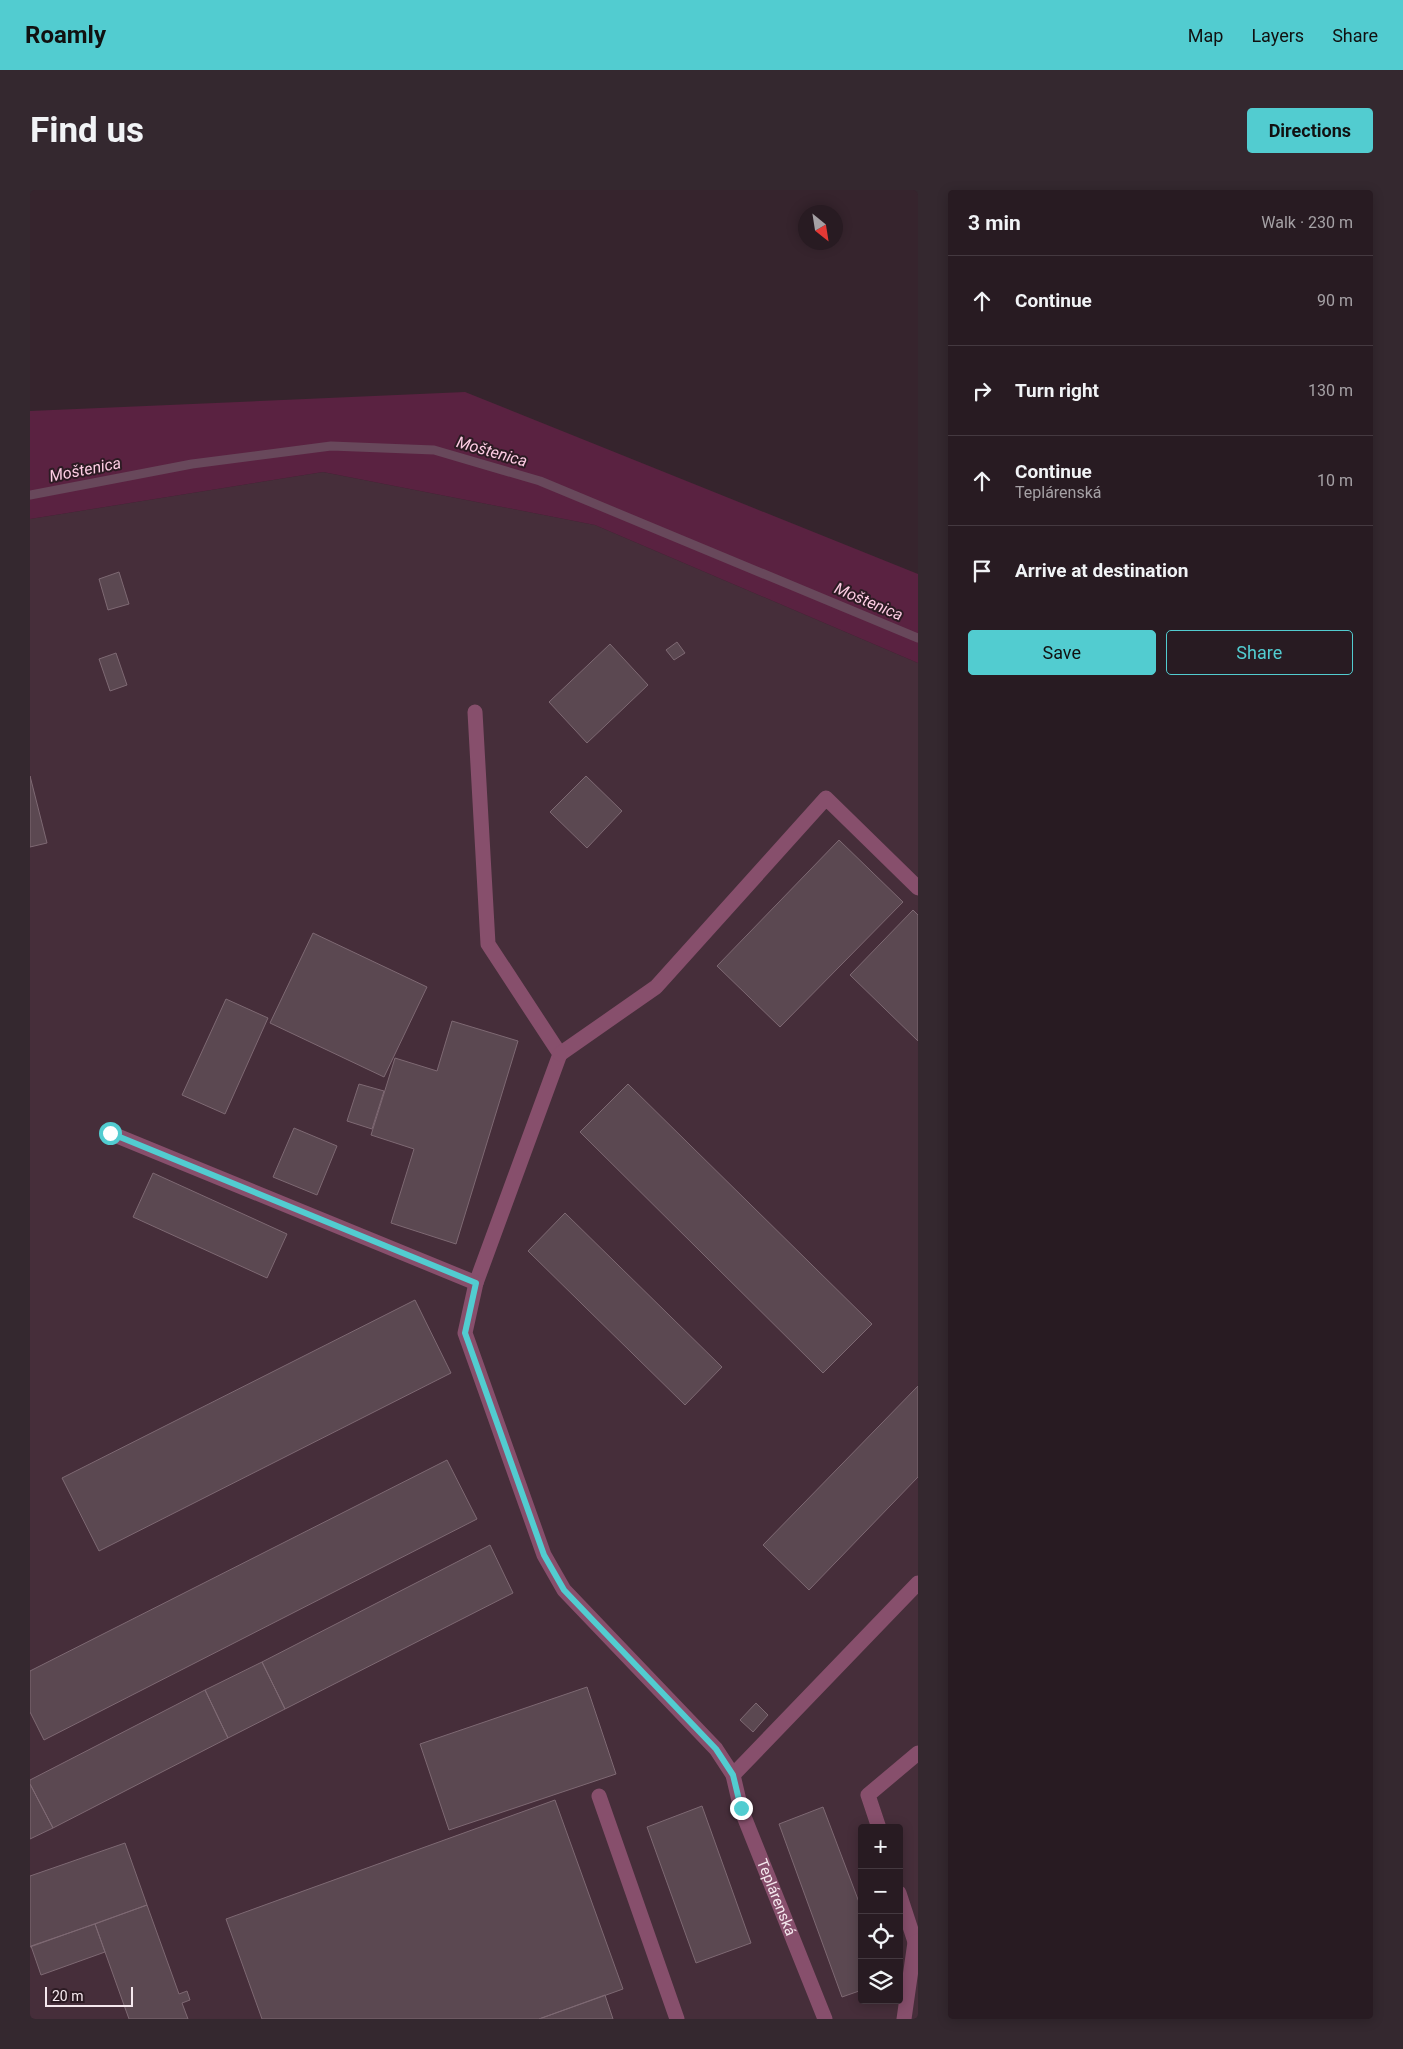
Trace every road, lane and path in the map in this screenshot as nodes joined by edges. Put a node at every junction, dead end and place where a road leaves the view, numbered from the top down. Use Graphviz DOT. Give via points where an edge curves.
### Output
graph roads {
  1 [pos="475,712"];
  2 [pos="918,888"];
  3 [pos="560,1054"];
  4 [pos="110,1133"];
  5 [pos="476,1283"];
  6 [pos="918,1583"];
  7 [pos="918,1753"];
  8 [pos="733,1775"];
  9 [pos="599,1796"];
  10 [pos="877,1824"];
  11 [pos="903,1905"];
  12 [pos="916,1942"];
  13 [pos="823,2018"];
  14 [pos="677,2019"];
  15 [pos="904,2019"];
  1 -- 3 [label="street" via="488,944"];
  2 -- 3 [label="street" via="826,798 656,987"];
  3 -- 5 [label="street, Teplárenská"];
  4 -- 5 [label="street"];
  5 -- 8 [label="street, Teplárenská" via="465,1333 544,1555 564,1590 716,1749"];
  6 -- 8 [label="street"];
  7 -- 10 [label="street" via="868,1795"];
  8 -- 13 [label="street, Teplárenská" via="741,1808"];
  9 -- 14 [label="street"];
  11 -- 12 [label="street"];
  12 -- 15 [label="street"];
}
